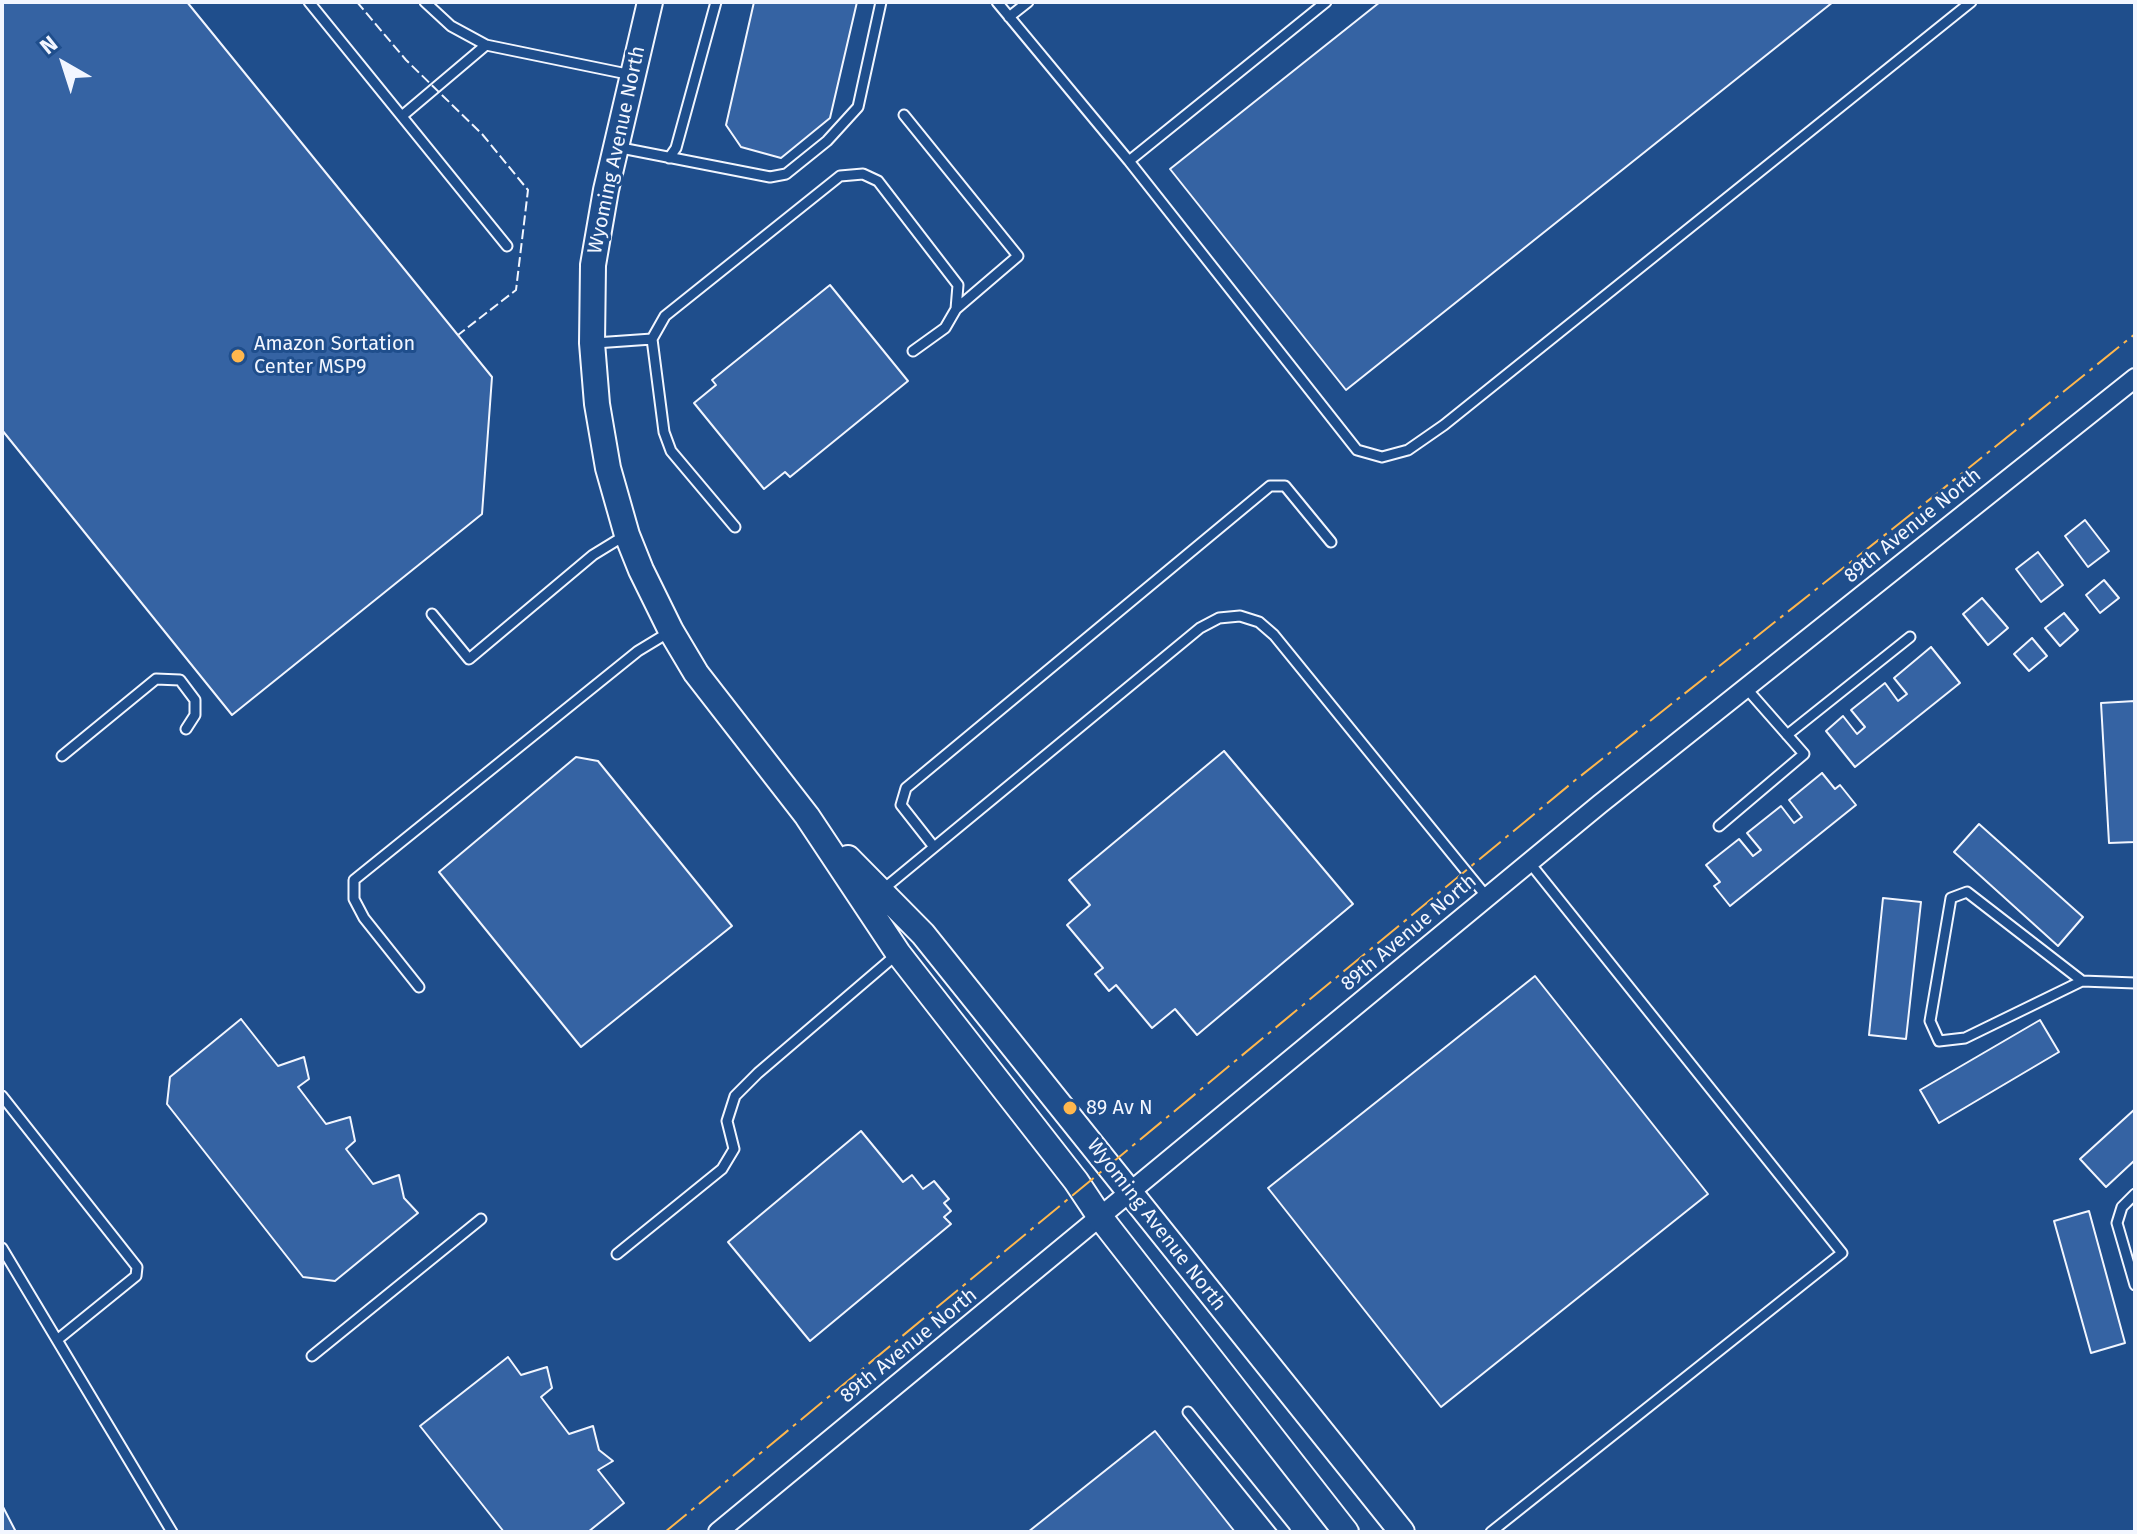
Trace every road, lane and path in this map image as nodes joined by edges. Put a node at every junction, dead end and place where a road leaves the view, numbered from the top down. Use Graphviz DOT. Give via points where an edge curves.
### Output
graph roads {
  1 [pos="309,2"];
  2 [pos="425,2"];
  3 [pos="650,2"];
  4 [pos="716,2"];
  5 [pos="881,2"];
  6 [pos="997,2"];
  7 [pos="1028,2"];
  8 [pos="1326,2"];
  9 [pos="1971,2"];
  10 [pos="1009,17"];
  11 [pos="486,45"];
  12 [pos="632,75"];
  13 [pos="904,115"];
  14 [pos="402,116"];
  15 [pos="616,147"];
  16 [pos="669,158"];
  17 [pos="1129,161"];
  18 [pos="507,246"];
  19 [pos="956,309"];
  20 [pos="652,339"];
  21 [pos="592,343"];
  22 [pos="913,351"];
  23 [pos="2135,378"];
  24 [pos="735,527"];
  25 [pos="627,535"];
  26 [pos="1331,542"];
  27 [pos="432,614"];
  28 [pos="671,631"];
  29 [pos="1910,637"];
  30 [pos="1746,688"];
  31 [pos="186,729"];
  32 [pos="1787,735"];
  33 [pos="62,756"];
  34 [pos="807,816"];
  35 [pos="1719,826"];
  36 [pos="934,847"];
  37 [pos="1529,862"];
  38 [pos="881,891"];
  39 [pos="1487,897"];
  40 [pos="898,953"];
  41 [pos="2082,981"];
  42 [pos="2135,983"];
  43 [pos="419,987"];
  44 [pos="2,1096"];
  45 [pos="1129,1193"];
  46 [pos="2135,1194"];
  47 [pos="1100,1217"];
  48 [pos="481,1219"];
  49 [pos="2,1248"];
  50 [pos="617,1254"];
  51 [pos="2135,1285"];
  52 [pos="57,1340"];
  53 [pos="312,1356"];
  54 [pos="1188,1412"];
  55 [pos="172,1532"];
  56 [pos="718,1532"];
  57 [pos="1285,1532"];
  58 [pos="1346,1532"];
  59 [pos="1402,1532"];
  60 [pos="1491,1532"];
  1 -- 14 [label="lane"];
  2 -- 11 [label="lane" via="451,26"];
  3 -- 12 [label="street, Wyoming Avenue North"];
  4 -- 16 [label="lane"];
  5 -- 16 [label="lane" via="858,107 786,174 770,177"];
  6 -- 10 [label="lane"];
  7 -- 10 [label="lane"];
  8 -- 17 [label="lane"];
  9 -- 17 [label="lane" via="1444,425 1408,450 1382,457 1357,450"];
  10 -- 17 [label="lane"];
  11 -- 12 [label="lane"];
  11 -- 14 [label="lane"];
  12 -- 15 [label="street, Wyoming Avenue North"];
  13 -- 19 [label="lane" via="1018,256"];
  14 -- 18 [label="lane"];
  15 -- 16 [label="lane"];
  15 -- 21 [label="street, Wyoming Avenue North" via="593,265"];
  19 -- 20 [label="lane" via="958,285 878,181 863,174 840,176 665,316"];
  19 -- 22 [label="lane" via="945,328"];
  20 -- 21 [label="lane"];
  20 -- 24 [label="lane" via="671,451"];
  21 -- 25 [label="street, Wyoming Avenue North" via="608,468"];
  23 -- 30 [label="street, 89th Avenue North"];
  25 -- 27 [label="lane" via="593,555 469,659"];
  25 -- 28 [label="street, Wyoming Avenue North"];
  26 -- 36 [label="lane" via="1285,486 1270,486 906,788 901,805"];
  28 -- 34 [label="street, Wyoming Avenue North" via="696,673"];
  28 -- 43 [label="lane" via="638,651 354,880 354,899 364,918"];
  29 -- 32 [label="lane"];
  30 -- 32 [label="lane"];
  30 -- 37 [label="street, 89th Avenue North"];
  31 -- 33 [label="lane" via="195,715 195,700 180,680 156,679"];
  32 -- 35 [label="lane" via="1804,754"];
  34 -- 38 [label="street, Wyoming Avenue North"];
  34 -- 40 [label="street, Wyoming Avenue North"];
  36 -- 38 [label="lane"];
  36 -- 39 [label="lane" via="1200,628 1219,618 1240,616 1259,622 1274,635"];
  37 -- 39 [label="street, 89th Avenue North"];
  37 -- 60 [label="lane" via="1842,1253"];
  38 -- 45 [label="street, Wyoming Avenue North" via="923,934"];
  39 -- 45 [label="street, 89th Avenue North"];
  40 -- 47 [label="street, Wyoming Avenue North"];
  40 -- 50 [label="lane" via="735,1096 727,1121 734,1149 722,1169"];
  41 -- 41 [label="lane" via="1967,892 1951,898 1930,1021 1939,1041 1965,1038"];
  41 -- 42 [label="lane"];
  44 -- 52 [label="lane" via="137,1267 136,1276"];
  45 -- 47 [label="street, 89th Avenue North"];
  45 -- 59 [label="street, Wyoming Avenue North"];
  46 -- 51 [label="lane" via="2122,1207 2117,1223"];
  47 -- 56 [label="street, 89th Avenue North"];
  47 -- 58 [label="street, Wyoming Avenue North"];
  48 -- 53 [label="lane"];
  49 -- 52 [label="lane"];
  52 -- 55 [label="lane"];
  54 -- 57 [label="lane"];
}
